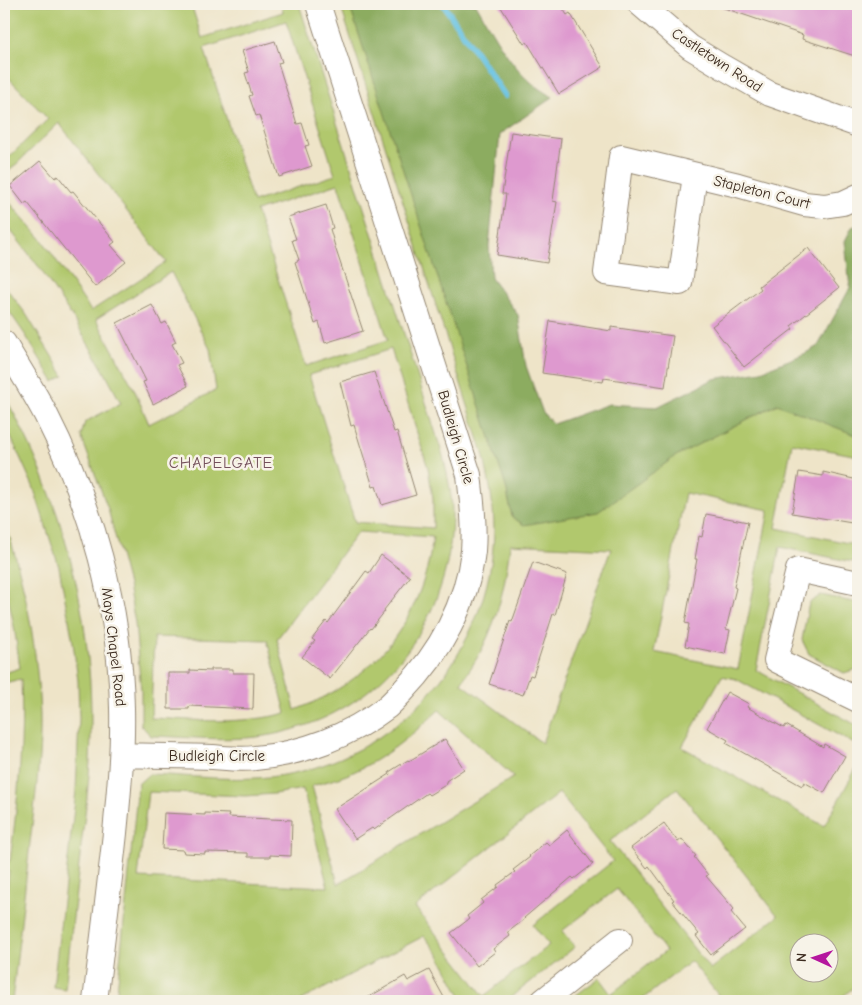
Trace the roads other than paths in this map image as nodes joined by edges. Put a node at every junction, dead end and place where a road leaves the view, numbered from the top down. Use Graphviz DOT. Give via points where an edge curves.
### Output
graph roads {
  1 [pos="318,4"];
  2 [pos="640,4"];
  3 [pos="858,125"];
  4 [pos="695,175"];
  5 [pos="858,196"];
  6 [pos="4,343"];
  7 [pos="858,583"];
  8 [pos="858,700"];
  9 [pos="122,755"];
  10 [pos="620,940"];
  11 [pos="95,1001"];
  12 [pos="544,1001"];
  1 -- 9 [label="street, Budleigh Circle" via="469,475 474,516 473,551 467,583 457,612 417,676 389,706 333,739 292,752 254,758"];
  2 -- 3 [label="street, Castletown Road" via="690,47 770,94"];
  4 -- 4 [label="street, Stapleton Court" via="621,158 606,272 680,283"];
  4 -- 5 [label="street, Stapleton Court" via="804,204 843,204"];
  6 -- 9 [label="street, Mays Chapel Road" via="46,416 90,520 105,575 119,660"];
  7 -- 8 [label="street" via="798,570 776,660"];
  9 -- 11 [label="street, Mays Chapel Road"];
  10 -- 12 [label="street"];
}
